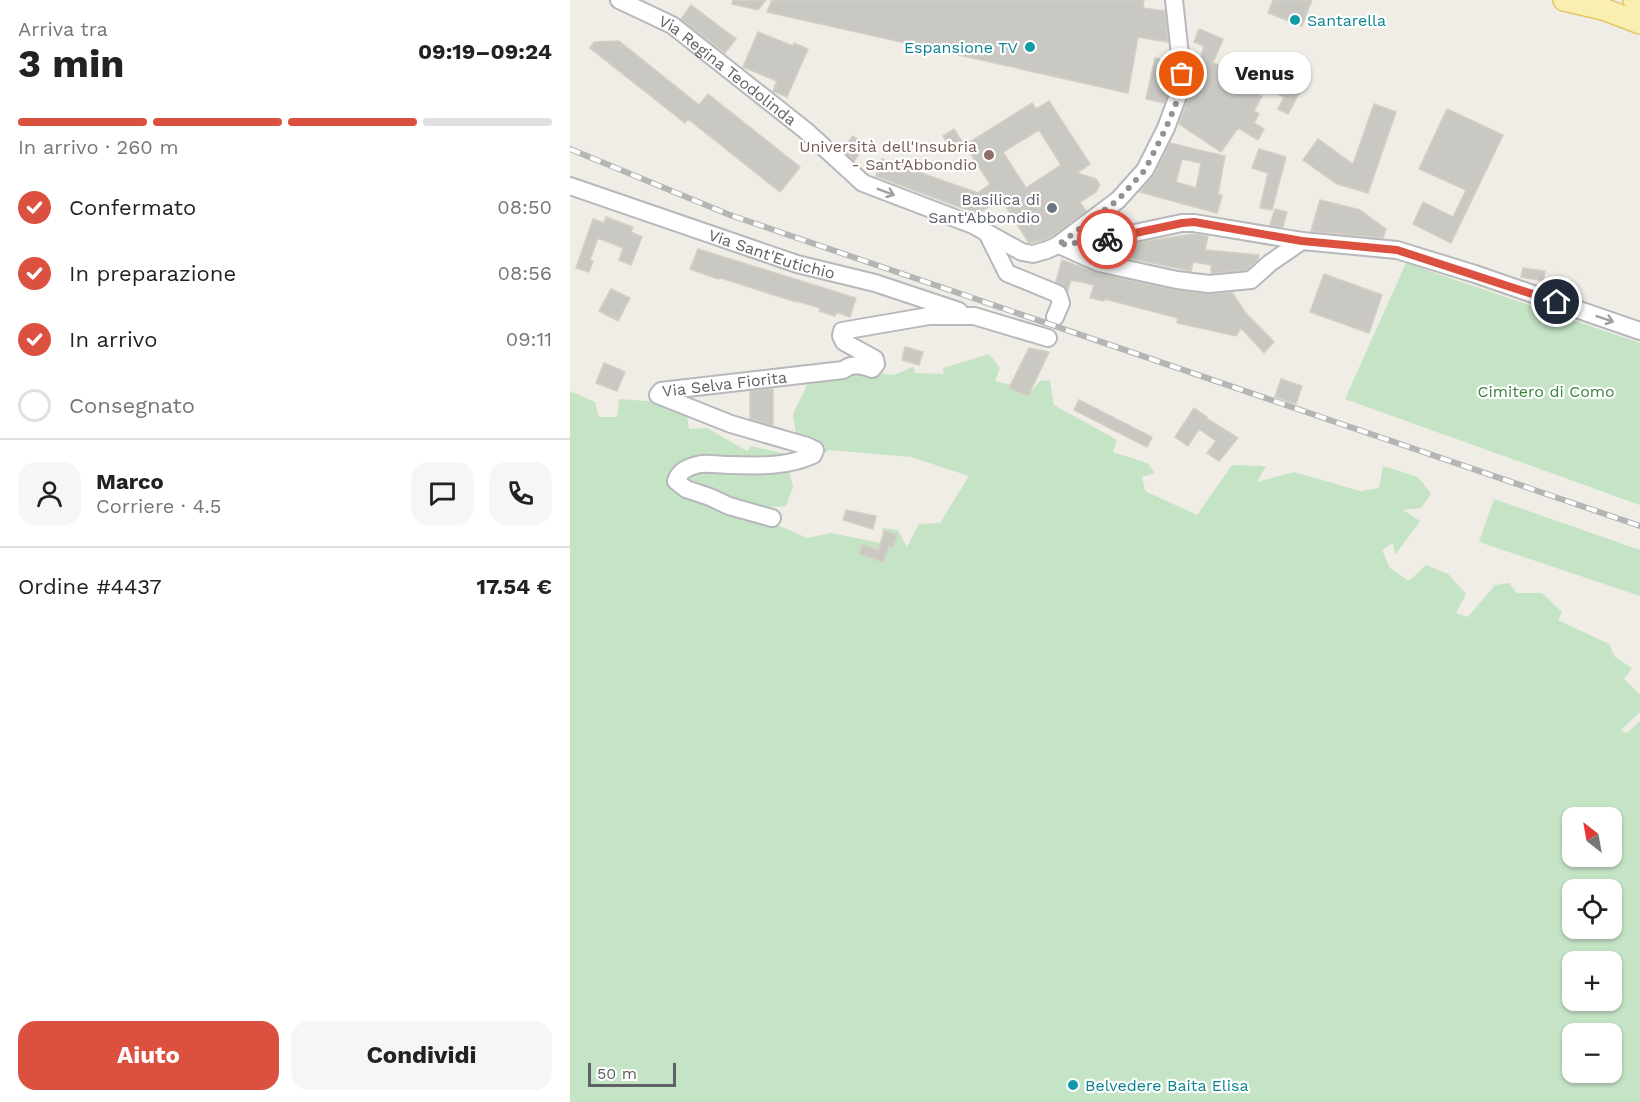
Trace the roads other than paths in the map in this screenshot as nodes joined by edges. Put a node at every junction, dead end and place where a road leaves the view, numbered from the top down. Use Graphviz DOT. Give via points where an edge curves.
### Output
graph roads {
  1 [pos="620,0"];
  2 [pos="1174,0"];
  3 [pos="1564,0"];
  4 [pos="1634,0"];
  5 [pos="1640,2"];
  6 [pos="1599,5"];
  7 [pos="1640,23"];
  8 [pos="570,186"];
  9 [pos="987,233"];
  10 [pos="1302,241"];
  11 [pos="1058,245"];
  12 [pos="1058,311"];
  13 [pos="974,316"];
  14 [pos="1640,331"];
  15 [pos="1048,338"];
  16 [pos="772,518"];
  1 -- 9 [label="street, Via Regina Teodolinda, one-way" via="672,25 805,130 863,183"];
  2 -- 11 [label="street" via="1183,82 1166,128 1145,170 1118,200"];
  3 -- 6 [label="main road"];
  4 -- 5 [label="main road"];
  6 -- 7 [label="main road"];
  8 -- 13 [label="street, Via Sant'Eutichio" via="787,260 875,283"];
  9 -- 11 [label="street, Via Regina Teodolinda" via="1033,254"];
  9 -- 12 [label="street" via="1007,273 1058,294"];
  10 -- 11 [label="street" via="1194,222"];
  10 -- 11 [label="street" via="1251,280 1209,284 1099,264"];
  10 -- 14 [label="street, one-way" via="1397,250"];
  13 -- 15 [label="street, Via Selva Fiorita"];
  13 -- 16 [label="street, Via Selva Fiorita" via="929,316 842,331 844,342 875,359 872,369 850,365 843,370 661,391 658,395 663,398 815,450 798,462 702,464 678,474 676,481 686,489"];
}
